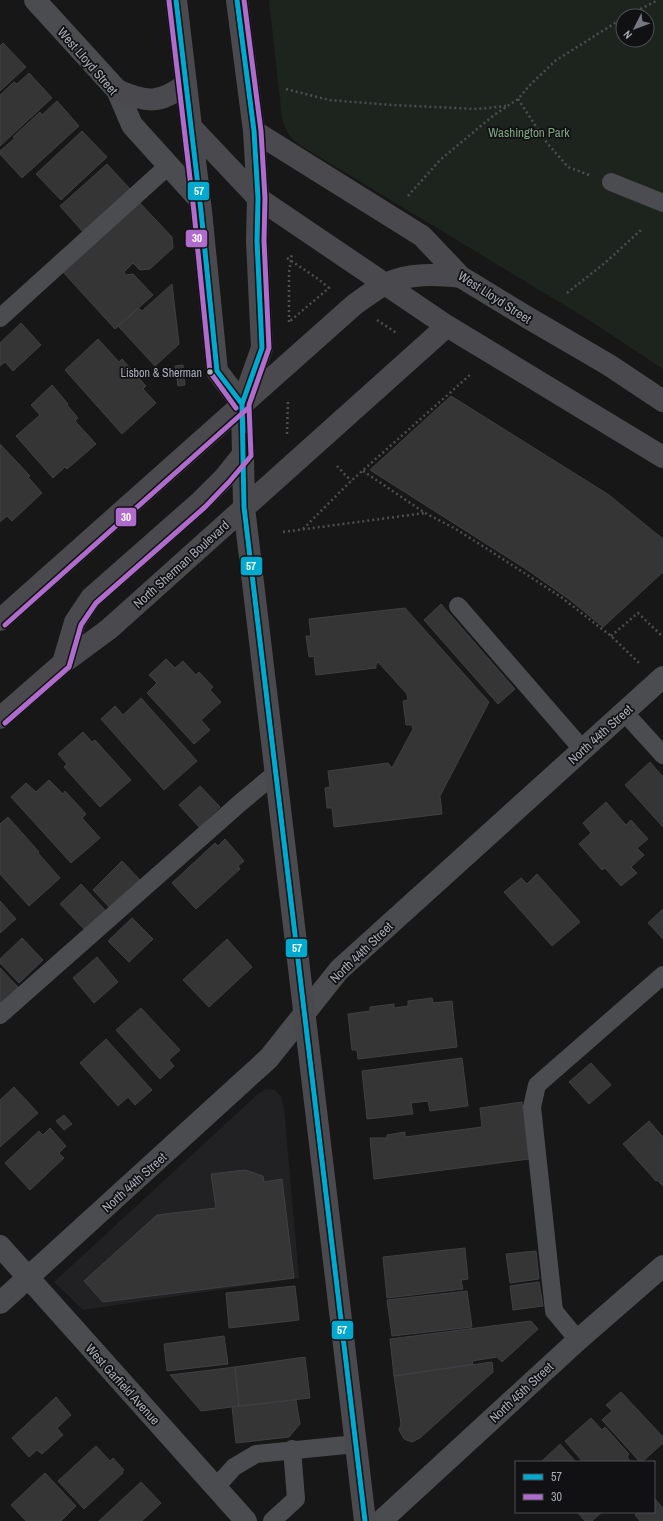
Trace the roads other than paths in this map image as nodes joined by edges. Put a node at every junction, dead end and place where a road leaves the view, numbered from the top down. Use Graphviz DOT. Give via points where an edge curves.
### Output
graph roads {
  1 [pos="35,0"];
  2 [pos="176,0"];
  3 [pos="237,0"];
  4 [pos="186,84"];
  5 [pos="117,90"];
  6 [pos="191,127"];
  7 [pos="254,131"];
  8 [pos="168,166"];
  9 [pos="610,182"];
  10 [pos="198,198"];
  11 [pos="258,198"];
  12 [pos="663,203"];
  13 [pos="461,277"];
  14 [pos="386,284"];
  15 [pos="3,309"];
  16 [pos="447,326"];
  17 [pos="663,401"];
  18 [pos="242,404"];
  19 [pos="244,453"];
  20 [pos="663,457"];
  21 [pos="244,507"];
  22 [pos="458,606"];
  23 [pos="0,620"];
  24 [pos="63,663"];
  25 [pos="663,677"];
  26 [pos="624,712"];
  27 [pos="0,718"];
  28 [pos="583,750"];
  29 [pos="663,755"];
  30 [pos="276,773"];
  31 [pos="663,975"];
  32 [pos="305,1013"];
  33 [pos="0,1015"];
  34 [pos="0,1246"];
  35 [pos="663,1266"];
  36 [pos="28,1278"];
  37 [pos="0,1303"];
  38 [pos="578,1340"];
  39 [pos="356,1444"];
  40 [pos="292,1449"];
  41 [pos="216,1487"];
  42 [pos="246,1521"];
  43 [pos="272,1521"];
  44 [pos="365,1521"];
  45 [pos="381,1521"];
  1 -- 5 [label="street, West Lloyd Street"];
  2 -- 4 [label="main road"];
  3 -- 7 [label="main road"];
  4 -- 5 [label="main road" via="172,94 158,99 141,99"];
  4 -- 6 [label="main road"];
  5 -- 8 [label="street, West Lloyd Street" via="132,125"];
  6 -- 10 [label="main road"];
  6 -- 11 [label="main road"];
  7 -- 11 [label="main road"];
  7 -- 13 [label="main road, West Lloyd Street" via="422,236"];
  8 -- 10 [label="street, West Lloyd Street"];
  8 -- 15 [label="lane"];
  9 -- 12 [label="lane"];
  10 -- 18 [label="main road" via="217,371"];
  11 -- 14 [label="main road"];
  11 -- 18 [label="main road" via="257,241 262,348"];
  13 -- 14 [label="main road" via="412,276"];
  13 -- 17 [label="main road, West Lloyd Street" via="609,364"];
  14 -- 16 [label="main road"];
  14 -- 18 [label="main road" via="354,305"];
  16 -- 20 [label="main road"];
  16 -- 21 [label="main road, North Sherman Boulevard"];
  18 -- 19 [label="main road"];
  18 -- 23 [label="main road"];
  19 -- 21 [label="main road"];
  19 -- 24 [label="main road" via="200,502 91,598 75,622"];
  21 -- 24 [label="main road, North Sherman Boulevard" via="109,629"];
  21 -- 30 [label="main road"];
  22 -- 28 [label="lane"];
  24 -- 27 [label="main road, North Sherman Boulevard"];
  25 -- 26 [label="street, North 44th Street"];
  26 -- 28 [label="street, North 44th Street"];
  26 -- 29 [label="lane"];
  28 -- 32 [label="street, North 44th Street" via="339,970"];
  30 -- 32 [label="main road"];
  30 -- 33 [label="lane"];
  31 -- 38 [label="lane" via="537,1085 532,1107 554,1311"];
  32 -- 36 [label="street, North 44th Street" via="269,1058"];
  32 -- 39 [label="main road"];
  34 -- 36 [label="street, West Garfield Avenue"];
  35 -- 38 [label="street, North 45th Street"];
  36 -- 37 [label="street, North 44th Street"];
  36 -- 41 [label="street, West Garfield Avenue"];
  38 -- 45 [label="street, North 45th Street"];
  39 -- 40 [label="lane"];
  39 -- 44 [label="main road"];
  40 -- 41 [label="lane" via="256,1454 234,1468"];
  40 -- 43 [label="lane" via="296,1499"];
  41 -- 42 [label="street, West Garfield Avenue"];
}
